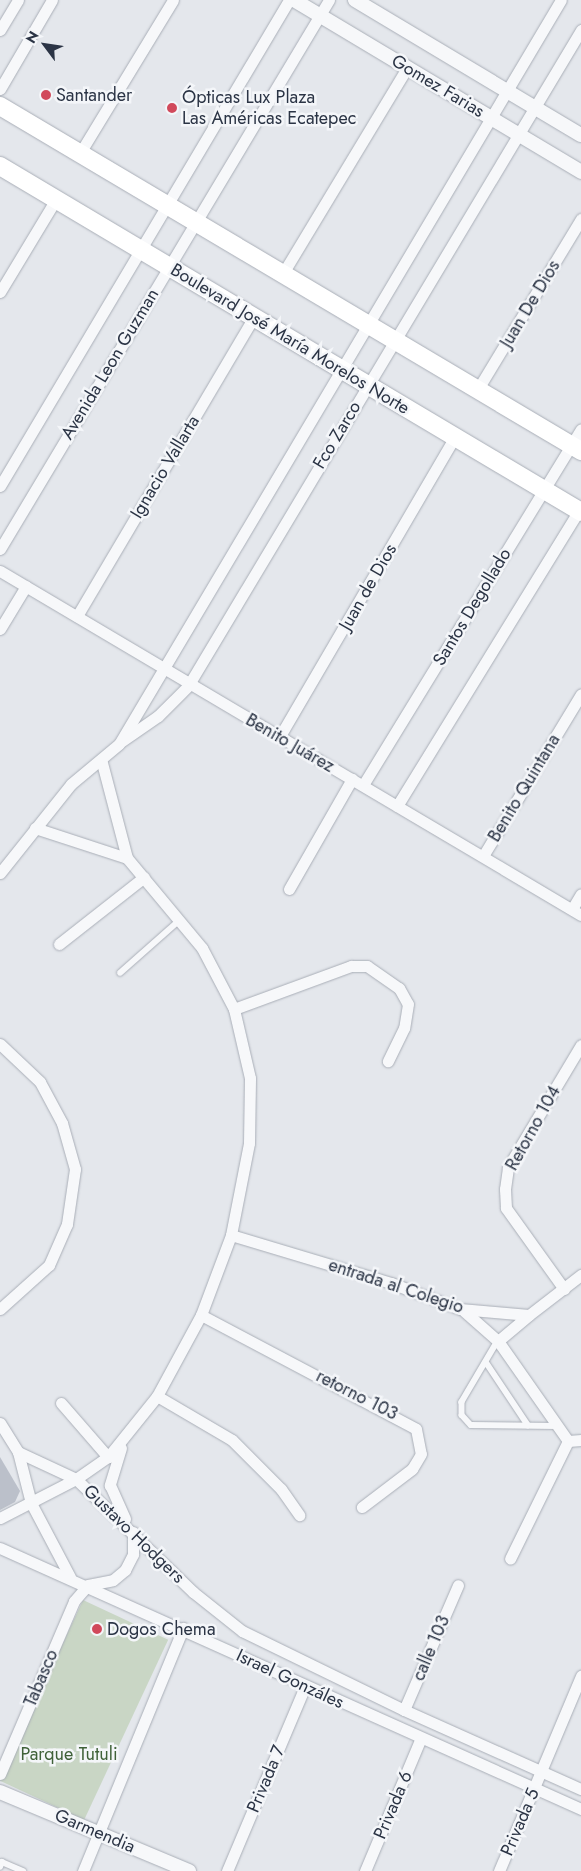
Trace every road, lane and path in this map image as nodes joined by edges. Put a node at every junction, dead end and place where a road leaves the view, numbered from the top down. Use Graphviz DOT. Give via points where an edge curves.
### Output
graph roads {
  1 [pos="18,0"];
  2 [pos="52,0"];
  3 [pos="172,0"];
  4 [pos="289,0"];
  5 [pos="294,0"];
  6 [pos="329,0"];
  7 [pos="355,0"];
  8 [pos="561,0"];
  9 [pos="320,15"];
  10 [pos="0,30"];
  11 [pos="581,30"];
  12 [pos="407,68"];
  13 [pos="0,89"];
  14 [pos="507,90"];
  15 [pos="534,107"];
  16 [pos="4,111"];
  17 [pos="491,118"];
  18 [pos="517,133"];
  19 [pos="581,135"];
  20 [pos="80,153"];
  21 [pos="0,166"];
  22 [pos="581,172"];
  23 [pos="56,199"];
  24 [pos="168,205"];
  25 [pos="581,220"];
  26 [pos="195,222"];
  27 [pos="141,249"];
  28 [pos="169,266"];
  29 [pos="282,276"];
  30 [pos="0,292"];
  31 [pos="253,318"];
  32 [pos="367,324"];
  33 [pos="394,341"];
  34 [pos="340,369"];
  35 [pos="367,385"];
  36 [pos="478,389"];
  37 [pos="581,428"];
  38 [pos="455,437"];
  39 [pos="576,448"];
  40 [pos="0,486"];
  41 [pos="543,490"];
  42 [pos="580,510"];
  43 [pos="0,548"];
  44 [pos="0,571"];
  45 [pos="26,586"];
  46 [pos="77,616"];
  47 [pos="0,629"];
  48 [pos="160,669"];
  49 [pos="188,686"];
  50 [pos="581,694"];
  51 [pos="280,736"];
  52 [pos="119,744"];
  53 [pos="101,758"];
  54 [pos="352,779"];
  55 [pos="363,785"];
  56 [pos="397,806"];
  57 [pos="35,828"];
  58 [pos="483,856"];
  59 [pos="126,858"];
  60 [pos="0,873"];
  61 [pos="144,877"];
  62 [pos="290,889"];
  63 [pos="581,894"];
  64 [pos="576,912"];
  65 [pos="180,920"];
  66 [pos="58,944"];
  67 [pos="120,973"];
  68 [pos="234,1008"];
  69 [pos="0,1044"];
  70 [pos="581,1045"];
  71 [pos="388,1060"];
  72 [pos="231,1235"];
  73 [pos="581,1275"];
  74 [pos="564,1288"];
  75 [pos="0,1309"];
  76 [pos="460,1309"];
  77 [pos="201,1315"];
  78 [pos="529,1315"];
  79 [pos="498,1341"];
  80 [pos="486,1362"];
  81 [pos="157,1396"];
  82 [pos="61,1403"];
  83 [pos="0,1423"];
  84 [pos="528,1425"];
  85 [pos="557,1426"];
  86 [pos="581,1440"];
  87 [pos="568,1441"];
  88 [pos="124,1442"];
  89 [pos="18,1452"];
  90 [pos="108,1457"];
  91 [pos="76,1479"];
  92 [pos="31,1503"];
  93 [pos="362,1507"];
  94 [pos="299,1515"];
  95 [pos="0,1518"];
  96 [pos="136,1537"];
  97 [pos="0,1548"];
  98 [pos="510,1559"];
  99 [pos="70,1577"];
  100 [pos="88,1585"];
  101 [pos="458,1585"];
  102 [pos="193,1592"];
  103 [pos="183,1628"];
  104 [pos="581,1676"];
  105 [pos="305,1686"];
  106 [pos="404,1710"];
  107 [pos="421,1738"];
  108 [pos="541,1772"];
  109 [pos="0,1774"];
  110 [pos="581,1789"];
  111 [pos="534,1790"];
  112 [pos="0,1792"];
  113 [pos="581,1809"];
  114 [pos="99,1833"];
  115 [pos="0,1867"];
  116 [pos="23,1871"];
  117 [pos="82,1871"];
  118 [pos="189,1871"];
  119 [pos="227,1871"];
  120 [pos="365,1871"];
  121 [pos="499,1871"];
  1 -- 10 [label="street"];
  2 -- 13 [label="street"];
  3 -- 20 [label="street"];
  4 -- 24 [label="street, Avenida Leon Guzman"];
  5 -- 9 [label="street, Gomez Farias"];
  6 -- 9 [label="street, Avenida Leon Guzman"];
  7 -- 14 [label="street, Gomez Farias"];
  8 -- 14 [label="street, Fco Zarco"];
  9 -- 12 [label="street, Gomez Farias"];
  9 -- 26 [label="street, Avenida Leon Guzman"];
  11 -- 15 [label="street, Fco Zarco"];
  12 -- 17 [label="street, Gomez Farias"];
  12 -- 29 [label="street"];
  14 -- 15 [label="street, Gomez Farias"];
  14 -- 17 [label="street, Fco Zarco"];
  15 -- 18 [label="street, Fco Zarco"];
  15 -- 19 [label="street, Gomez Farias"];
  16 -- 20 [label="main road"];
  17 -- 18 [label="street, Gomez Farias"];
  17 -- 32 [label="street, Fco Zarco"];
  18 -- 22 [label="street, Gomez Farias"];
  18 -- 33 [label="street, Fco Zarco"];
  20 -- 24 [label="main road"];
  21 -- 23 [label="main road, Boulevard José María Morelos Norte"];
  23 -- 27 [label="main road, Boulevard José María Morelos Norte"];
  23 -- 30 [label="street"];
  24 -- 26 [label="main road"];
  24 -- 27 [label="street, Avenida Leon Guzman"];
  25 -- 36 [label="street, Juan De Dios"];
  26 -- 28 [label="street, Avenida Leon Guzman"];
  26 -- 29 [label="main road"];
  27 -- 28 [label="main road, Boulevard José María Morelos Norte"];
  27 -- 40 [label="street, Avenida Leon Guzman"];
  28 -- 31 [label="main road, Boulevard José María Morelos Norte"];
  28 -- 43 [label="street, Avenida Leon Guzman"];
  29 -- 32 [label="main road"];
  31 -- 34 [label="main road, Boulevard José María Morelos Norte"];
  31 -- 46 [label="street, Ignacio Vallarta"];
  32 -- 33 [label="main road"];
  32 -- 34 [label="street, Fco Zarco"];
  33 -- 35 [label="street, Fco Zarco"];
  33 -- 36 [label="main road"];
  34 -- 35 [label="main road, Boulevard José María Morelos Norte"];
  34 -- 48 [label="street, Fco Zarco"];
  35 -- 38 [label="main road, Boulevard José María Morelos Norte"];
  35 -- 49 [label="street, Fco Zarco"];
  36 -- 39 [label="main road"];
  37 -- 39 [label="street, Santos Degollado"];
  38 -- 41 [label="main road, Boulevard José María Morelos Norte"];
  38 -- 51 [label="street, Juan de Dios"];
  39 -- 41 [label="street, Santos Degollado"];
  41 -- 42 [label="main road, Boulevard José María Morelos Norte"];
  41 -- 55 [label="street, Santos Degollado"];
  42 -- 56 [label="street"];
  44 -- 45 [label="street, Benito Juárez"];
  45 -- 46 [label="street, Benito Juárez"];
  45 -- 47 [label="street"];
  46 -- 48 [label="street, Benito Juárez"];
  48 -- 49 [label="street, Benito Juárez"];
  48 -- 52 [label="street, Fco Zarco"];
  49 -- 51 [label="street, Benito Juárez"];
  49 -- 52 [label="street" via="158,716"];
  50 -- 58 [label="street, Benito Quintana"];
  51 -- 54 [label="street, Benito Juárez"];
  52 -- 53 [label="street"];
  53 -- 57 [label="street" via="71,784"];
  53 -- 59 [label="street, Gustavo Hodgers"];
  54 -- 55 [label="street, Benito Juárez"];
  54 -- 62 [label="street"];
  55 -- 56 [label="street, Benito Juárez"];
  56 -- 58 [label="street, Benito Juárez"];
  57 -- 59 [label="street"];
  57 -- 60 [label="street"];
  58 -- 64 [label="street, Benito Juárez"];
  59 -- 61 [label="street, Gustavo Hodgers"];
  61 -- 65 [label="street, Gustavo Hodgers"];
  61 -- 66 [label="street"];
  63 -- 64 [label="street"];
  65 -- 67 [label="lane"];
  65 -- 68 [label="street, Gustavo Hodgers" via="202,948"];
  68 -- 71 [label="street" via="351,966 367,966 399,988 408,1004 404,1028"];
  68 -- 72 [label="street, Gustavo Hodgers" via="250,1078 249,1143"];
  69 -- 75 [label="street" via="40,1082 62,1123 75,1169 67,1224 49,1265"];
  70 -- 74 [label="street, Retorno 104" via="508,1167 505,1189 506,1208"];
  72 -- 76 [label="street, entrada al Colegio" via="391,1283"];
  72 -- 77 [label="street, Gustavo Hodgers"];
  73 -- 74 [label="street"];
  74 -- 78 [label="street"];
  76 -- 78 [label="street, entrada al Colegio"];
  76 -- 79 [label="street"];
  77 -- 81 [label="street, Gustavo Hodgers"];
  77 -- 93 [label="street, retorno 103" via="416,1429 421,1454 412,1469"];
  78 -- 79 [label="street"];
  79 -- 80 [label="lane"];
  79 -- 85 [label="street"];
  80 -- 84 [label="lane"];
  80 -- 84 [label="lane" via="462,1402 462,1415 471,1424"];
  81 -- 88 [label="street, Gustavo Hodgers"];
  81 -- 94 [label="street" via="232,1440 281,1490"];
  82 -- 90 [label="street"];
  83 -- 89 [label="street"];
  84 -- 85 [label="lane"];
  85 -- 87 [label="street"];
  86 -- 87 [label="street"];
  87 -- 98 [label="street"];
  88 -- 90 [label="street, Gustavo Hodgers"];
  88 -- 96 [label="street" via="110,1474 111,1492"];
  89 -- 91 [label="street"];
  89 -- 92 [label="street"];
  90 -- 91 [label="street, Gustavo Hodgers"];
  91 -- 92 [label="street"];
  91 -- 96 [label="street, Gustavo Hodgers"];
  92 -- 95 [label="street"];
  92 -- 99 [label="street"];
  96 -- 100 [label="street" via="125,1570 113,1580"];
  96 -- 102 [label="street, Gustavo Hodgers"];
  97 -- 99 [label="street, Israel Gonzáles"];
  99 -- 100 [label="street, Israel Gonzáles"];
  100 -- 103 [label="street, Israel Gonzáles"];
  100 -- 109 [label="street, Tabasco" via="74,1601"];
  101 -- 106 [label="street, calle 103"];
  102 -- 106 [label="street, Israel Gonzáles" via="218,1614 271,1647"];
  103 -- 105 [label="street, Israel Gonzáles"];
  103 -- 114 [label="street"];
  104 -- 108 [label="street, Privada 5"];
  105 -- 107 [label="street, Israel Gonzáles"];
  105 -- 119 [label="street, Privada 7"];
  106 -- 108 [label="street, Israel Gonzáles"];
  107 -- 111 [label="street, Israel Gonzáles"];
  107 -- 120 [label="street, Privada 6"];
  108 -- 110 [label="street, Israel Gonzáles"];
  108 -- 111 [label="street, Privada 5"];
  111 -- 113 [label="street, Israel Gonzáles"];
  111 -- 121 [label="street, Privada 5"];
  112 -- 114 [label="street, Garmendia"];
  114 -- 117 [label="street"];
  114 -- 118 [label="street, Garmendia"];
  115 -- 116 [label="lane" via="2,1862"];
}
